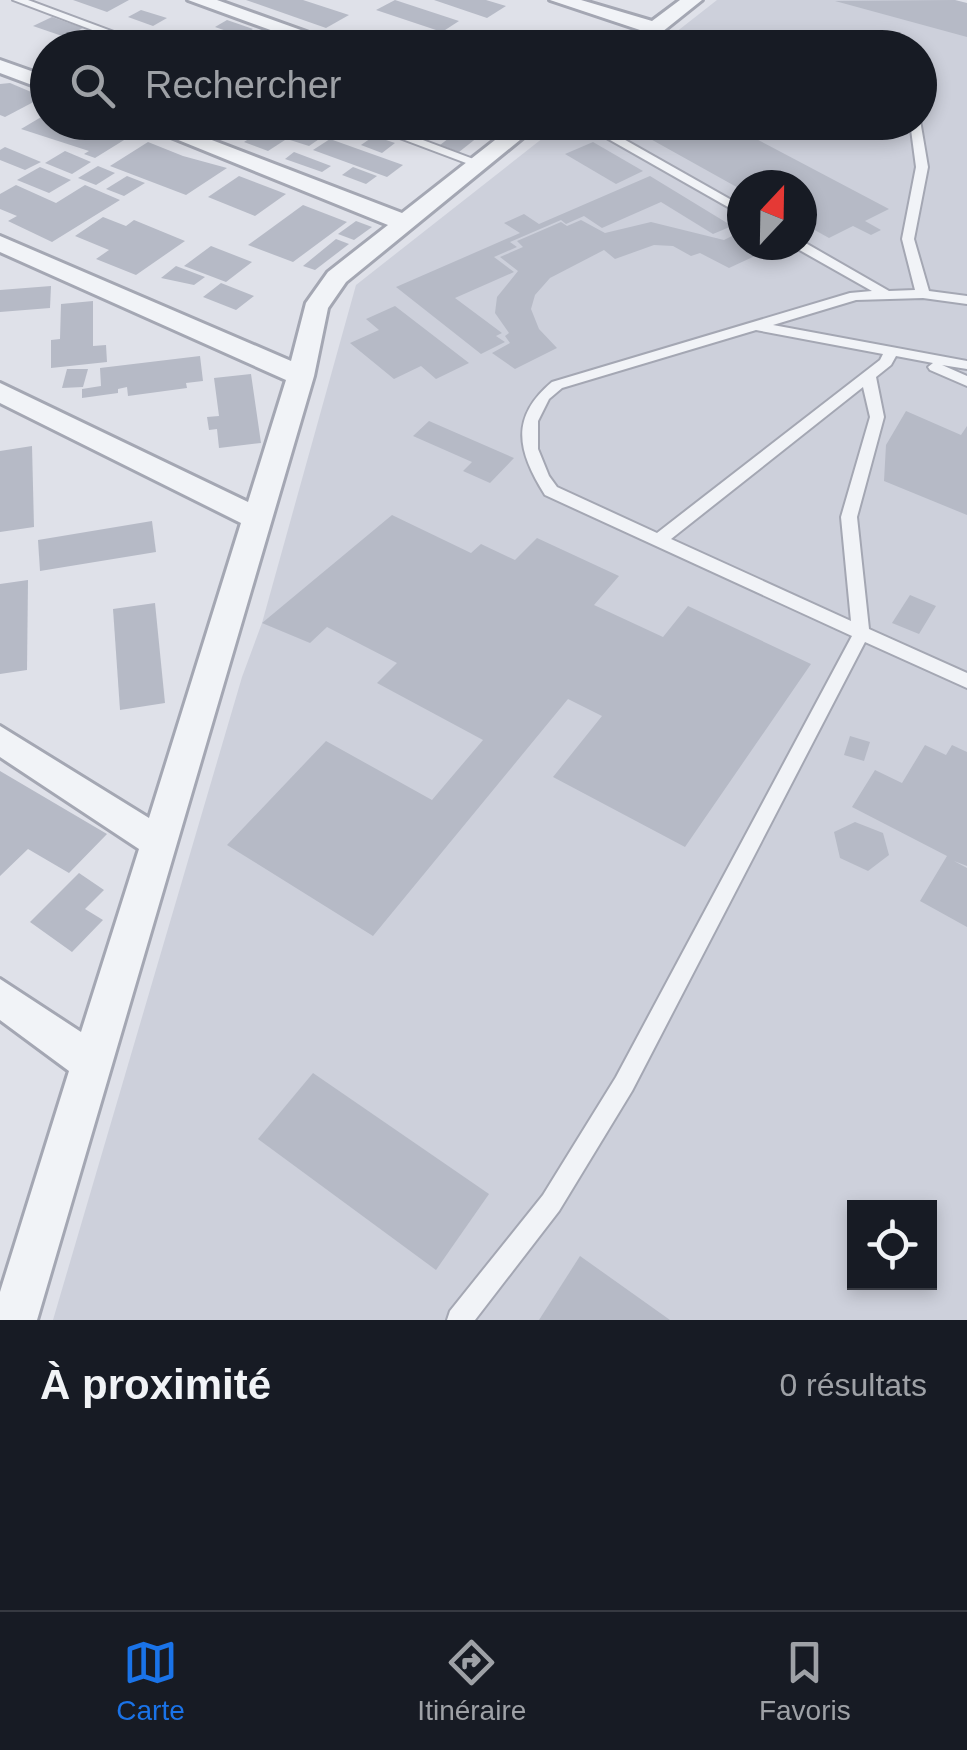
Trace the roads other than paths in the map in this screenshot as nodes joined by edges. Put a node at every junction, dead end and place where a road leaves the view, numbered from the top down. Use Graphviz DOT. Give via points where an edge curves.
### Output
graph roads {
  1 [pos="18,0"];
  2 [pos="560,0"];
  3 [pos="692,0"];
  4 [pos="209,2"];
  5 [pos="655,28"];
  6 [pos="102,30"];
  7 [pos="289,30"];
  8 [pos="652,30"];
  9 [pos="0,66"];
  10 [pos="30,78"];
  11 [pos="191,140"];
  12 [pos="412,140"];
  13 [pos="509,140"];
  14 [pos="618,140"];
  15 [pos="918,140"];
  16 [pos="478,164"];
  17 [pos="727,202"];
  18 [pos="403,222"];
  19 [pos="0,243"];
  20 [pos="817,254"];
  21 [pos="885,293"];
  22 [pos="922,294"];
  23 [pos="967,300"];
  24 [pos="754,326"];
  25 [pos="891,352"];
  26 [pos="912,356"];
  27 [pos="967,365"];
  28 [pos="301,376"];
  29 [pos="868,376"];
  30 [pos="967,381"];
  31 [pos="0,392"];
  32 [pos="256,518"];
  33 [pos="659,540"];
  34 [pos="861,634"];
  35 [pos="967,682"];
  36 [pos="0,739"];
  37 [pos="162,845"];
  38 [pos="0,997"];
  39 [pos="91,1063"];
  40 [pos="11,1308"];
  41 [pos="459,1320"];
  1 -- 6 [label="lane"];
  2 -- 5 [label="street"];
  3 -- 5 [label="street"];
  4 -- 7 [label="street"];
  5 -- 8 [label="street"];
  9 -- 10 [label="street"];
  11 -- 18 [label="street"];
  12 -- 16 [label="lane"];
  13 -- 16 [label="street"];
  14 -- 17 [label="lane"];
  15 -- 22 [label="lane" via="922,167 908,239"];
  16 -- 18 [label="street"];
  18 -- 28 [label="street" via="326,289"];
  19 -- 28 [label="street"];
  20 -- 21 [label="lane"];
  21 -- 22 [label="lane"];
  21 -- 24 [label="lane"];
  22 -- 23 [label="lane"];
  24 -- 25 [label="lane"];
  24 -- 33 [label="lane" via="557,385 538,398 528,418 531,449 552,490"];
  25 -- 26 [label="lane"];
  25 -- 29 [label="lane"];
  26 -- 27 [label="lane"];
  26 -- 30 [label="lane"];
  28 -- 32 [label="street"];
  29 -- 33 [label="lane"];
  29 -- 34 [label="lane" via="876,417 849,517"];
  31 -- 32 [label="street"];
  32 -- 37 [label="street"];
  33 -- 34 [label="lane"];
  34 -- 35 [label="lane"];
  34 -- 41 [label="lane" via="624,1084 551,1203"];
  36 -- 37 [label="street"];
  37 -- 39 [label="street"];
  38 -- 39 [label="street"];
  39 -- 40 [label="street"];
}
